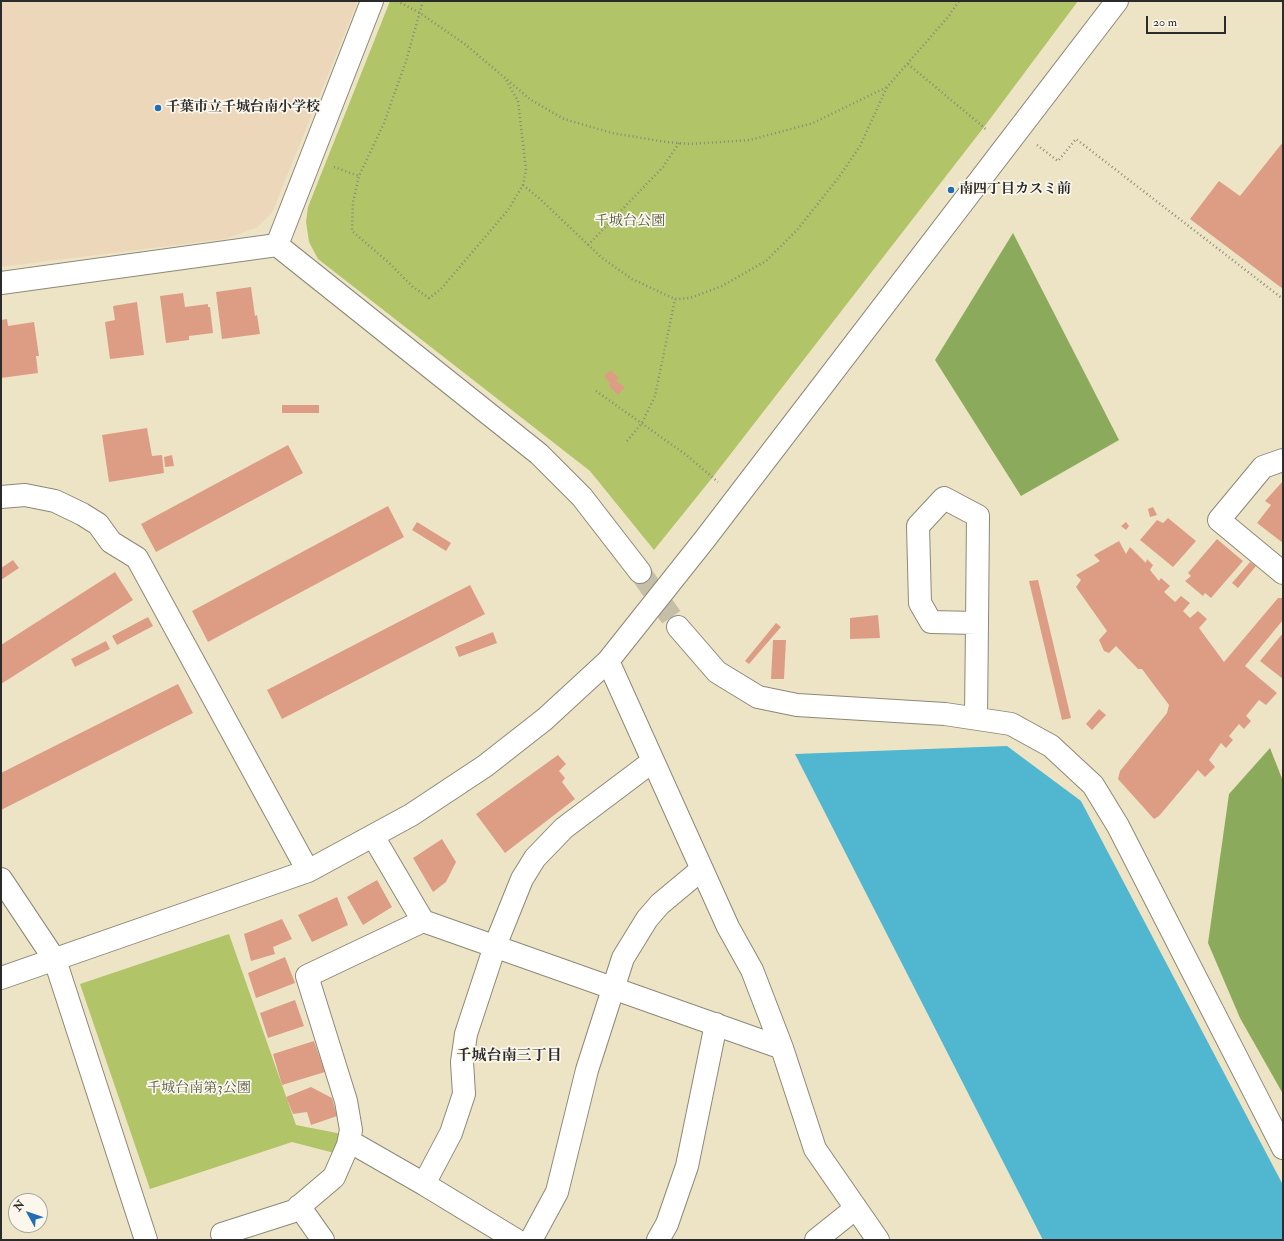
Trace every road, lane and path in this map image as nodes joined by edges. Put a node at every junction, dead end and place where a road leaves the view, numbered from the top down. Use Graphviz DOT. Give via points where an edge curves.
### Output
graph roads {
  1 [pos="372,1"];
  2 [pos="397,1"];
  3 [pos="423,1"];
  4 [pos="959,1"];
  5 [pos="1117,1"];
  6 [pos="420,13"];
  7 [pos="908,64"];
  8 [pos="506,80"];
  9 [pos="887,87"];
  10 [pos="984,127"];
  11 [pos="1018,131"];
  12 [pos="679,143"];
  13 [pos="524,185"];
  14 [pos="277,245"];
  15 [pos="588,245"];
  16 [pos="1,283"];
  17 [pos="675,299"];
  18 [pos="1283,299"];
  19 [pos="596,391"];
  20 [pos="642,423"];
  21 [pos="627,441"];
  22 [pos="1283,460"];
  23 [pos="712,478"];
  24 [pos="1,497"];
  25 [pos="640,572"];
  26 [pos="1283,573"];
  27 [pos="977,623"];
  28 [pos="678,627"];
  29 [pos="608,661"];
  30 [pos="976,718"];
  31 [pos="653,761"];
  32 [pos="373,836"];
  33 [pos="702,869"];
  34 [pos="308,871"];
  35 [pos="1,879"];
  36 [pos="423,921"];
  37 [pos="495,946"];
  38 [pos="55,960"];
  39 [pos="1,978"];
  40 [pos="614,988"];
  41 [pos="716,1024"];
  42 [pos="782,1048"];
  43 [pos="349,1142"];
  44 [pos="1283,1148"];
  45 [pos="424,1184"];
  46 [pos="299,1206"];
  47 [pos="856,1208"];
  48 [pos="146,1240"];
  49 [pos="224,1240"];
  50 [pos="323,1240"];
  51 [pos="516,1240"];
  52 [pos="531,1240"];
  53 [pos="658,1240"];
  54 [pos="816,1240"];
  55 [pos="878,1240"];
  1 -- 14 [label="street"];
  2 -- 6 [label="path"];
  3 -- 6 [label="path"];
  4 -- 7 [label="path"];
  5 -- 11 [label="street"];
  6 -- 8 [label="path" via="466,45"];
  6 -- 13 [label="path" via="384,123 359,176 353,202 352,232 413,287 429,298 441,289 508,210"];
  7 -- 9 [label="path"];
  7 -- 10 [label="path"];
  8 -- 12 [label="path" via="531,100 564,118 612,133"];
  8 -- 13 [label="path" via="518,101 526,170"];
  9 -- 12 [label="path" via="813,123 799,127 750,140"];
  9 -- 17 [label="path" via="860,146 839,177 796,230 766,261 722,286 690,298"];
  11 -- 18 [label="path" via="1058,161 1076,139"];
  11 -- 29 [label="street" via="705,540"];
  12 -- 15 [label="path" via="662,167"];
  13 -- 15 [label="path"];
  14 -- 16 [label="street"];
  14 -- 25 [label="street" via="539,454 582,497"];
  15 -- 17 [label="path" via="632,279"];
  17 -- 20 [label="path" via="655,396"];
  19 -- 20 [label="path"];
  20 -- 21 [label="path"];
  20 -- 23 [label="path" via="685,454"];
  22 -- 26 [label="street" via="1263,467 1219,520"];
  24 -- 34 [label="street" via="25,496 55,502 82,514 98,524 111,542 137,558"];
  27 -- 27 [label="street" via="978,516 944,498 918,526 920,603 931,622"];
  27 -- 30 [label="street"];
  28 -- 30 [label="street" via="717,672 758,697 797,705"];
  29 -- 31 [label="street"];
  29 -- 32 [label="street" via="544,719 485,766 411,815"];
  30 -- 44 [label="street" via="1011,724 1051,746 1093,785 1118,826"];
  31 -- 33 [label="street"];
  31 -- 37 [label="street" via="564,828 535,858 522,879"];
  32 -- 34 [label="street"];
  32 -- 36 [label="street"];
  33 -- 40 [label="street" via="660,904 647,919 623,958"];
  33 -- 42 [label="street" via="728,927 752,970"];
  34 -- 38 [label="street"];
  35 -- 38 [label="street"];
  36 -- 37 [label="street"];
  36 -- 43 [label="street" via="307,976 346,1101 351,1130"];
  37 -- 40 [label="street"];
  37 -- 45 [label="street" via="466,1034 462,1062 464,1094 451,1132"];
  38 -- 39 [label="street"];
  38 -- 48 [label="street"];
  40 -- 41 [label="street"];
  40 -- 52 [label="street" via="587,1070 557,1192"];
  41 -- 42 [label="street"];
  41 -- 53 [label="street" via="687,1166 667,1224"];
  42 -- 47 [label="street" via="816,1149"];
  43 -- 45 [label="street"];
  43 -- 46 [label="street" via="334,1177"];
  45 -- 51 [label="street"];
  46 -- 49 [label="street" via="294,1211 222,1234"];
  46 -- 50 [label="street"];
  47 -- 54 [label="street"];
  47 -- 55 [label="street"];
}
